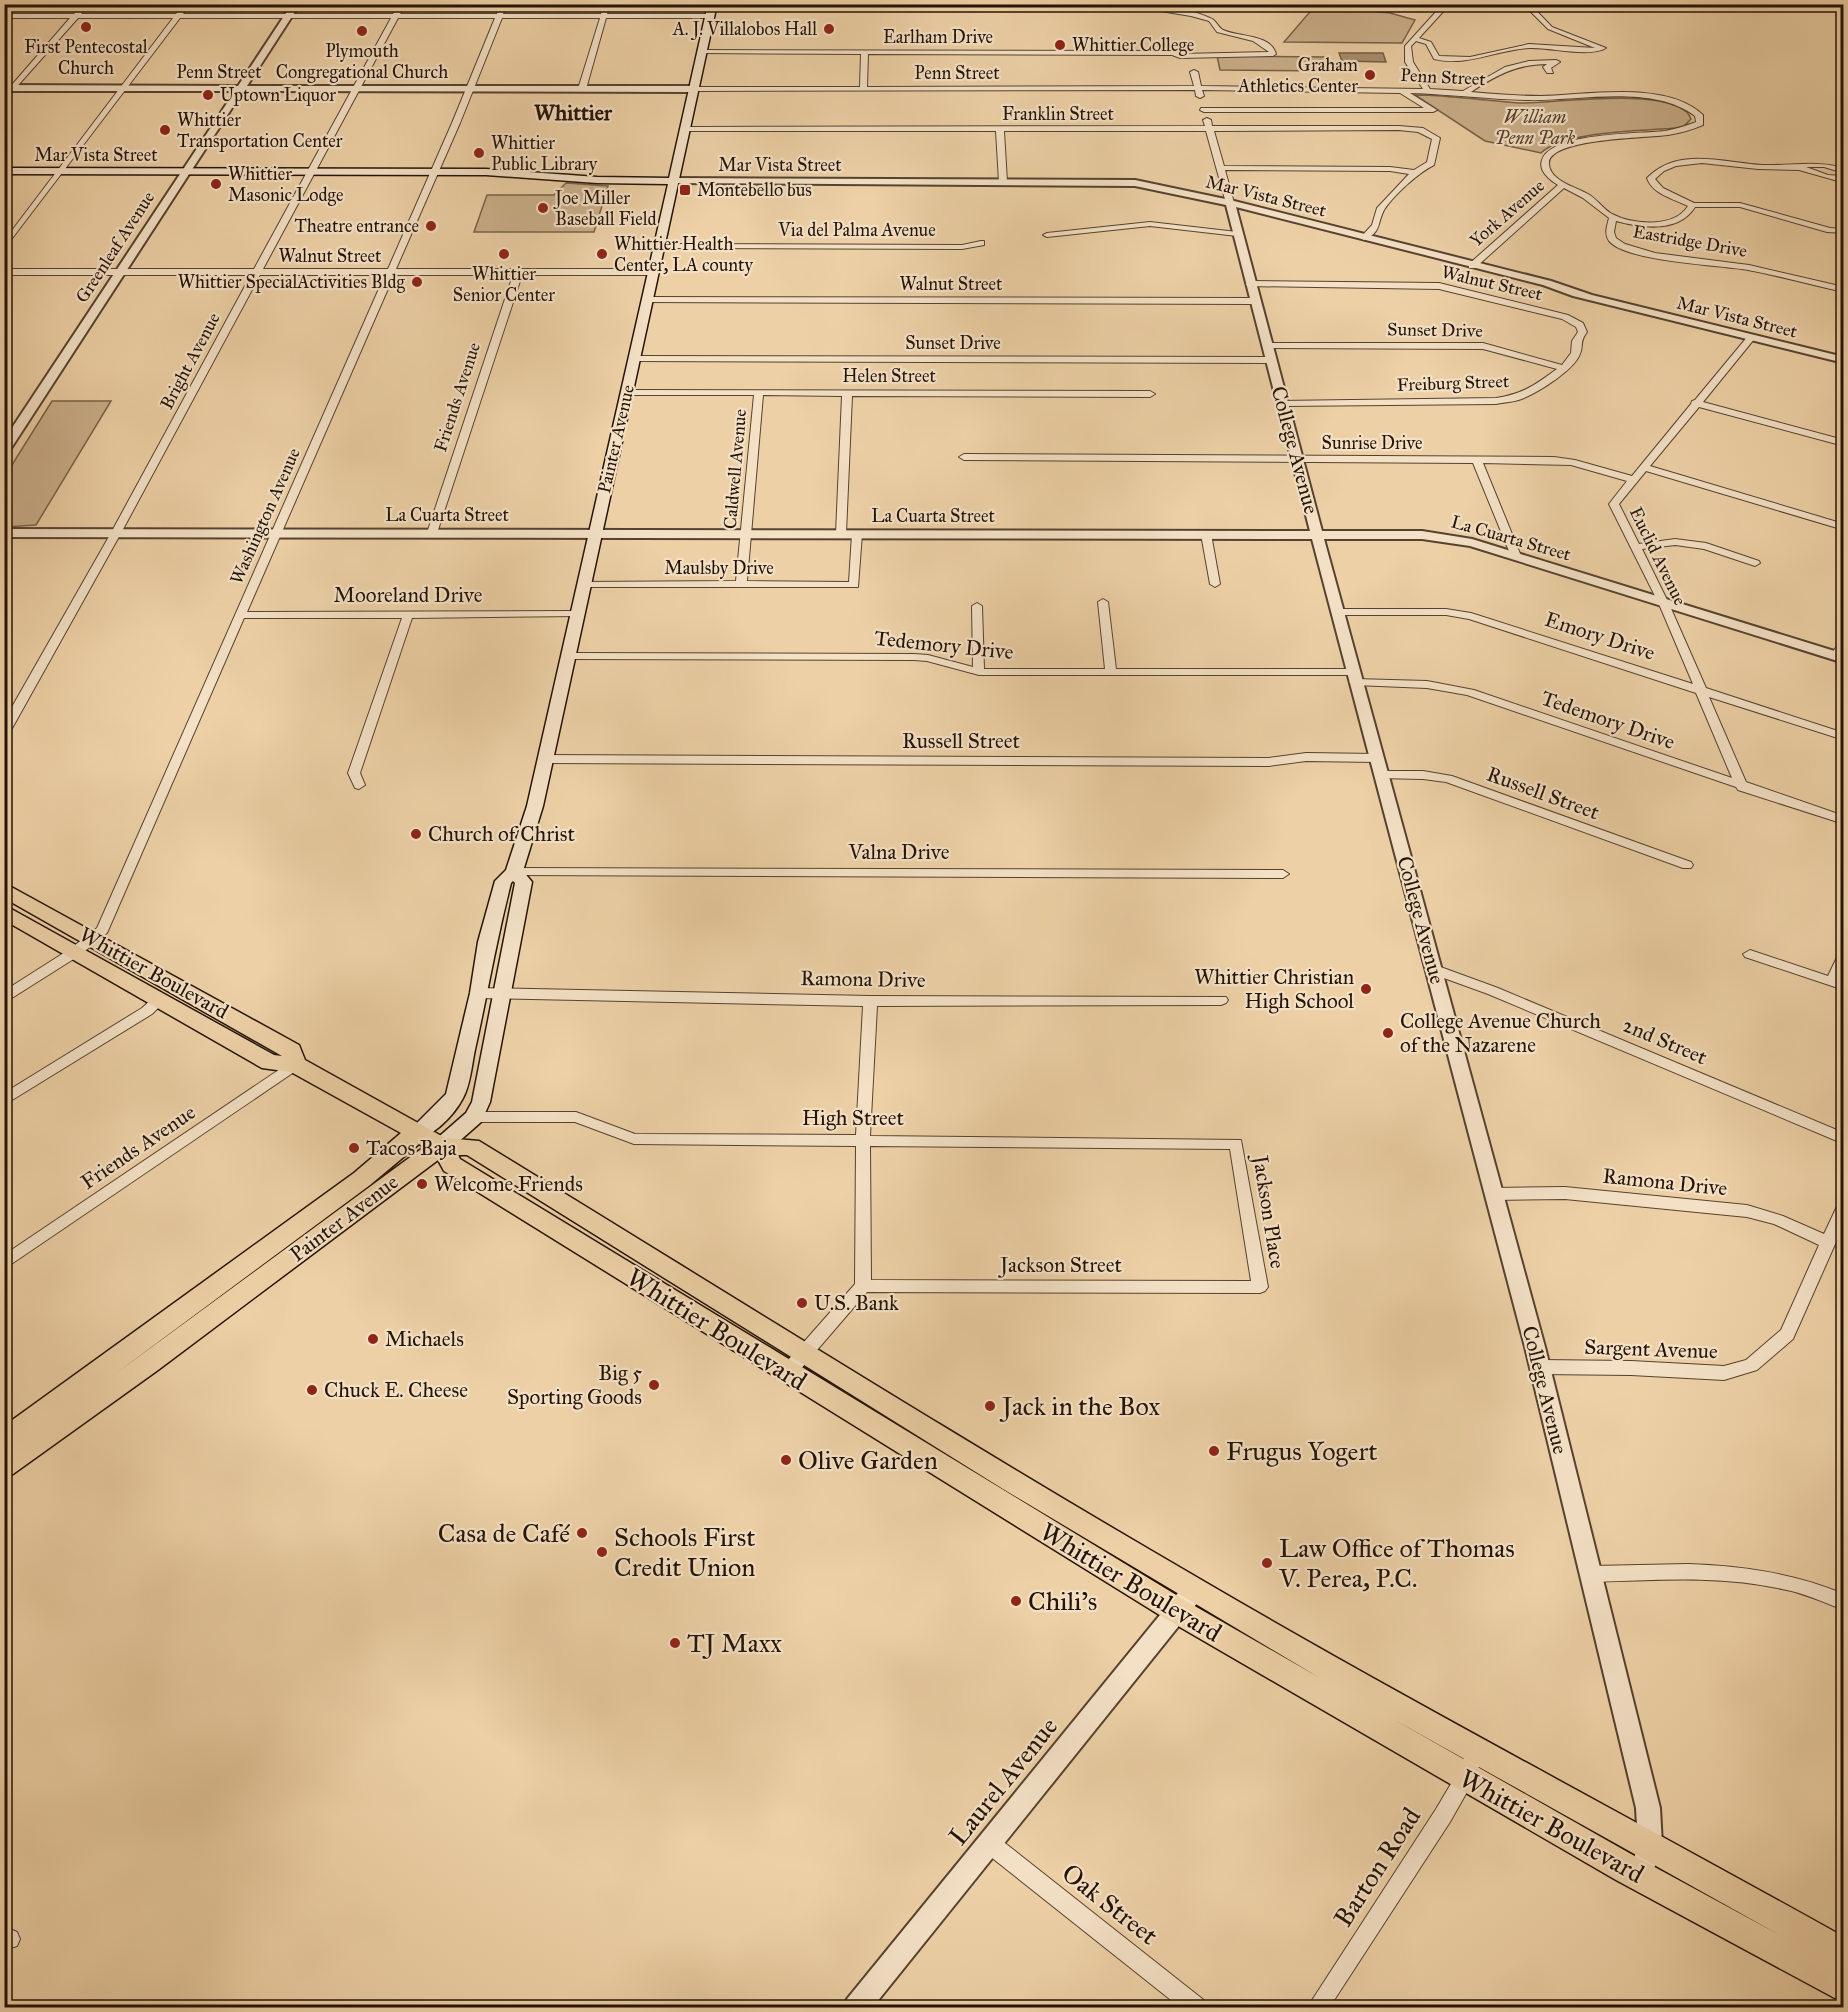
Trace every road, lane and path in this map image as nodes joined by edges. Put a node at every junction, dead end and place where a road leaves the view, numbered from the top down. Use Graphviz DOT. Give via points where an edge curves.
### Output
graph roads {
  1 [pos="86,4"];
  2 [pos="187,4"];
  3 [pos="296,4"];
  4 [pos="402,4"];
  5 [pos="504,4"];
  6 [pos="607,4"];
  7 [pos="713,4"];
  8 [pos="1121,4"];
  9 [pos="1447,4"];
  10 [pos="1526,4"];
  11 [pos="288,15"];
  12 [pos="4,16"];
  13 [pos="77,16"];
  14 [pos="178,16"];
  15 [pos="395,16"];
  16 [pos="499,16"];
  17 [pos="603,16"];
  18 [pos="711,16"];
  19 [pos="1415,39"];
  20 [pos="703,52"];
  21 [pos="865,52"];
  22 [pos="1550,71"];
  23 [pos="1194,72"];
  24 [pos="9,88"];
  25 [pos="125,88"];
  26 [pos="240,88"];
  27 [pos="357,89"];
  28 [pos="471,89"];
  29 [pos="582,89"];
  30 [pos="695,89"];
  31 [pos="863,89"];
  32 [pos="1199,90"];
  33 [pos="1401,91"];
  34 [pos="1428,91"];
  35 [pos="1465,93"];
  36 [pos="4,99"];
  37 [pos="1204,110"];
  38 [pos="687,129"];
  39 [pos="1210,129"];
  40 [pos="1000,130"];
  41 [pos="1781,167"];
  42 [pos="1220,168"];
  43 [pos="4,171"];
  44 [pos="62,171"];
  45 [pos="187,171"];
  46 [pos="313,171"];
  47 [pos="1415,171"];
  48 [pos="1844,171"];
  49 [pos="435,172"];
  50 [pos="1844,178"];
  51 [pos="674,180"];
  52 [pos="1003,182"];
  53 [pos="1563,185"];
  54 [pos="1230,203"];
  55 [pos="1693,205"];
  56 [pos="1613,218"];
  57 [pos="1844,231"];
  58 [pos="1237,234"];
  59 [pos="1047,235"];
  60 [pos="1364,238"];
  61 [pos="981,243"];
  62 [pos="661,246"];
  63 [pos="4,247"];
  64 [pos="1472,266"];
  65 [pos="4,272"];
  66 [pos="121,272"];
  67 [pos="257,272"];
  68 [pos="391,272"];
  69 [pos="518,273"];
  70 [pos="654,273"];
  71 [pos="1250,284"];
  72 [pos="1844,290"];
  73 [pos="648,300"];
  74 [pos="1254,301"];
  75 [pos="1580,325"];
  76 [pos="1751,338"];
  77 [pos="1266,345"];
  78 [pos="635,359"];
  79 [pos="1271,360"];
  80 [pos="1844,360"];
  81 [pos="1564,368"];
  82 [pos="627,392"];
  83 [pos="759,393"];
  84 [pos="847,393"];
  85 [pos="1150,394"];
  86 [pos="1283,403"];
  87 [pos="1695,403"];
  88 [pos="1844,443"];
  89 [pos="4,450"];
  90 [pos="964,457"];
  91 [pos="1298,459"];
  92 [pos="1477,460"];
  93 [pos="1643,467"];
  94 [pos="1633,480"];
  95 [pos="1844,527"];
  96 [pos="4,533"];
  97 [pos="116,533"];
  98 [pos="276,533"];
  99 [pos="432,533"];
  100 [pos="594,533"];
  101 [pos="746,533"];
  102 [pos="842,533"];
  103 [pos="857,534"];
  104 [pos="1206,534"];
  105 [pos="1317,536"];
  106 [pos="1637,547"];
  107 [pos="1516,556"];
  108 [pos="1755,562"];
  109 [pos="583,584"];
  110 [pos="1215,584"];
  111 [pos="741,585"];
  112 [pos="1103,602"];
  113 [pos="1664,604"];
  114 [pos="977,606"];
  115 [pos="1338,612"];
  116 [pos="576,614"];
  117 [pos="239,615"];
  118 [pos="408,615"];
  119 [pos="1844,645"];
  120 [pos="567,656"];
  121 [pos="1839,658"];
  122 [pos="979,672"];
  123 [pos="1111,672"];
  124 [pos="1354,677"];
  125 [pos="1700,689"];
  126 [pos="4,732"];
  127 [pos="1844,737"];
  128 [pos="545,759"];
  129 [pos="1379,766"];
  130 [pos="358,785"];
  131 [pos="1742,787"];
  132 [pos="1844,820"];
  133 [pos="1687,866"];
  134 [pos="514,872"];
  135 [pos="1283,874"];
  136 [pos="4,889"];
  137 [pos="4,911"];
  138 [pos="92,938"];
  139 [pos="75,952"];
  140 [pos="1750,954"];
  141 [pos="1844,956"];
  142 [pos="1435,970"];
  143 [pos="1838,983"];
  144 [pos="504,992"];
  145 [pos="479,993"];
  146 [pos="4,998"];
  147 [pos="160,999"];
  148 [pos="1221,1000"];
  149 [pos="870,1001"];
  150 [pos="295,1064"];
  151 [pos="4,1100"];
  152 [pos="474,1117"];
  153 [pos="418,1132"];
  154 [pos="863,1139"];
  155 [pos="1844,1139"];
  156 [pos="1236,1144"];
  157 [pos="441,1146"];
  158 [pos="1494,1194"];
  159 [pos="1844,1206"];
  160 [pos="1826,1242"];
  161 [pos="4,1263"];
  162 [pos="863,1286"];
  163 [pos="1260,1287"];
  164 [pos="805,1353"];
  165 [pos="1540,1367"];
  166 [pos="787,1372"];
  167 [pos="6,1444"];
  168 [pos="4,1466"];
  169 [pos="1592,1574"];
  170 [pos="1185,1600"];
  171 [pos="1844,1602"];
  172 [pos="1471,1765"];
  173 [pos="989,1843"];
  174 [pos="1650,1845"];
  175 [pos="1641,1875"];
  176 [pos="1844,1954"];
  177 [pos="1844,1987"];
  178 [pos="856,2007"];
  179 [pos="1198,2007"];
  180 [pos="1317,2007"];
  1 -- 13 [label="street"];
  2 -- 14 [label="street"];
  3 -- 11 [label="street, Greenleaf Avenue"];
  4 -- 15 [label="street, Bright Avenue"];
  5 -- 16 [label="street, Washington Avenue"];
  6 -- 17 [label="street"];
  7 -- 18 [label="main road, Painter Avenue"];
  8 -- 21 [label="street, Earlham Drive" via="1170,9 1211,20 1220,31 1260,42 1273,54"];
  9 -- 19 [label="street"];
  10 -- 19 [label="street" via="1550,28 1603,48 1527,46 1445,61 1436,58 1429,43"];
  11 -- 14 [label="street"];
  11 -- 15 [label="street"];
  11 -- 26 [label="street, Greenleaf Avenue"];
  12 -- 13 [label="street"];
  13 -- 14 [label="street"];
  13 -- 24 [label="street"];
  14 -- 25 [label="street"];
  15 -- 16 [label="street"];
  15 -- 27 [label="street, Bright Avenue"];
  16 -- 17 [label="street"];
  16 -- 28 [label="street, Washington Avenue"];
  17 -- 18 [label="street"];
  17 -- 29 [label="street"];
  18 -- 20 [label="main road, Painter Avenue"];
  19 -- 34 [label="street" via="1408,46 1409,62"];
  20 -- 21 [label="street, Earlham Drive"];
  20 -- 30 [label="main road, Painter Avenue"];
  21 -- 31 [label="street"];
  22 -- 35 [label="street" via="1547,67 1556,62 1515,64 1486,77"];
  23 -- 32 [label="street, College Avenue"];
  24 -- 25 [label="street, Penn Street"];
  24 -- 36 [label="street"];
  25 -- 26 [label="street, Penn Street"];
  25 -- 44 [label="street"];
  26 -- 27 [label="street, Penn Street"];
  26 -- 45 [label="street, Greenleaf Avenue"];
  27 -- 28 [label="street, Penn Street"];
  27 -- 46 [label="street, Bright Avenue"];
  28 -- 29 [label="street, Penn Street"];
  28 -- 49 [label="street, Washington Avenue"];
  29 -- 30 [label="street, Penn Street"];
  30 -- 31 [label="street, Penn Street"];
  30 -- 38 [label="main road, Painter Avenue"];
  31 -- 32 [label="street, Penn Street"];
  32 -- 33 [label="street, Penn Street"];
  32 -- 37 [label="street, College Avenue"];
  33 -- 34 [label="street, Penn Street"];
  33 -- 37 [label="street" via="1433,110"];
  34 -- 35 [label="street, Penn Street"];
  35 -- 53 [label="street, Penn Street" via="1530,98 1659,97 1681,102 1699,115 1700,123 1679,131 1559,147 1548,155 1545,163 1549,173"];
  37 -- 39 [label="street, College Avenue"];
  38 -- 40 [label="street, Franklin Street"];
  38 -- 51 [label="main road, Painter Avenue"];
  39 -- 40 [label="street, Franklin Street"];
  39 -- 42 [label="street, College Avenue"];
  39 -- 47 [label="street, Franklin Street" via="1399,128 1428,133 1436,140 1431,163"];
  40 -- 52 [label="street"];
  41 -- 48 [label="street" via="1811,164"];
  41 -- 50 [label="street" via="1799,168 1829,179"];
  41 -- 55 [label="street" via="1698,161 1662,169 1651,178 1660,190"];
  42 -- 47 [label="street"];
  42 -- 54 [label="street, College Avenue"];
  43 -- 44 [label="main road, Mar Vista Street"];
  44 -- 45 [label="main road, Mar Vista Street"];
  44 -- 63 [label="street"];
  45 -- 46 [label="main road, Mar Vista Street"];
  45 -- 66 [label="street, Greenleaf Avenue"];
  46 -- 49 [label="main road, Mar Vista Street"];
  46 -- 67 [label="street, Bright Avenue"];
  47 -- 60 [label="street" via="1380,210 1376,226"];
  49 -- 51 [label="main road, Mar Vista Street"];
  49 -- 68 [label="street, Washington Avenue"];
  51 -- 52 [label="street, Mar Vista Street"];
  51 -- 62 [label="main road, Painter Avenue"];
  52 -- 54 [label="street, Mar Vista Street" via="1135,183"];
  53 -- 56 [label="street, Eastridge Drive" via="1586,196"];
  53 -- 64 [label="street, York Avenue"];
  54 -- 58 [label="street, College Avenue"];
  54 -- 60 [label="street, Mar Vista Street"];
  55 -- 56 [label="street" via="1690,214 1680,221 1641,223"];
  55 -- 57 [label="street" via="1740,205"];
  56 -- 72 [label="street, Eastridge Drive" via="1610,231 1614,241 1628,248 1681,260 1746,267"];
  58 -- 59 [label="street" via="1150,224"];
  58 -- 71 [label="street, College Avenue"];
  60 -- 64 [label="street, Mar Vista Street"];
  61 -- 62 [label="street, Via del Palma Avenue" via="962,247"];
  62 -- 70 [label="main road, Painter Avenue"];
  64 -- 76 [label="street, Mar Vista Street"];
  65 -- 66 [label="street, Walnut Street"];
  66 -- 67 [label="street, Walnut Street"];
  66 -- 89 [label="street, Greenleaf Avenue"];
  67 -- 68 [label="street, Walnut Street"];
  67 -- 97 [label="street, Bright Avenue"];
  68 -- 69 [label="street, Walnut Street"];
  68 -- 98 [label="street, Washington Avenue"];
  69 -- 70 [label="street, Walnut Street"];
  69 -- 99 [label="street, Friends Avenue"];
  70 -- 73 [label="main road, Painter Avenue"];
  71 -- 74 [label="street, College Avenue"];
  71 -- 75 [label="street, Walnut Street" via="1439,286 1565,317"];
  73 -- 74 [label="street, Walnut Street"];
  73 -- 78 [label="main road, Painter Avenue"];
  74 -- 77 [label="street, College Avenue"];
  75 -- 81 [label="street, Freiburg Street" via="1583,332 1576,340 1576,352"];
  76 -- 80 [label="street, Mar Vista Street"];
  76 -- 87 [label="street, Euclid Avenue"];
  77 -- 79 [label="street, College Avenue"];
  77 -- 81 [label="street, Sunset Drive" via="1483,346"];
  78 -- 79 [label="street, Sunset Drive"];
  78 -- 82 [label="main road, Painter Avenue"];
  79 -- 86 [label="street, College Avenue"];
  81 -- 86 [label="street, Freiburg Street" via="1536,389 1496,401"];
  82 -- 83 [label="street, Helen Street"];
  82 -- 100 [label="main road, Painter Avenue"];
  83 -- 84 [label="street, Helen Street"];
  83 -- 101 [label="street, Caldwell Avenue"];
  84 -- 85 [label="street, Helen Street"];
  84 -- 102 [label="street"];
  86 -- 91 [label="street, College Avenue"];
  87 -- 88 [label="street"];
  87 -- 93 [label="street, Euclid Avenue"];
  90 -- 91 [label="street, Sunrise Drive"];
  91 -- 92 [label="street, Sunrise Drive"];
  91 -- 105 [label="street, College Avenue"];
  92 -- 94 [label="street, Sunrise Drive" via="1572,462"];
  92 -- 107 [label="street"];
  93 -- 94 [label="street, Euclid Avenue"];
  93 -- 95 [label="street"];
  94 -- 106 [label="street, Euclid Avenue" via="1614,504"];
  96 -- 97 [label="street, La Cuarta Street"];
  97 -- 98 [label="street, La Cuarta Street"];
  97 -- 126 [label="street, Bright Avenue"];
  98 -- 99 [label="street, La Cuarta Street"];
  98 -- 117 [label="street, Washington Avenue"];
  99 -- 100 [label="street, La Cuarta Street"];
  100 -- 101 [label="street, La Cuarta Street"];
  100 -- 109 [label="main road, Painter Avenue"];
  101 -- 102 [label="street, La Cuarta Street"];
  101 -- 111 [label="street, Caldwell Avenue"];
  102 -- 103 [label="street, La Cuarta Street"];
  103 -- 104 [label="street, La Cuarta Street"];
  103 -- 111 [label="street, Maulsby Drive" via="854,585"];
  104 -- 105 [label="street, La Cuarta Street"];
  104 -- 110 [label="street"];
  105 -- 107 [label="street, La Cuarta Street" via="1443,537"];
  105 -- 115 [label="street, College Avenue"];
  106 -- 108 [label="street" via="1676,542 1706,546"];
  106 -- 113 [label="street, Euclid Avenue"];
  107 -- 113 [label="street, La Cuarta Street"];
  109 -- 111 [label="street, Maulsby Drive"];
  109 -- 116 [label="main road, Painter Avenue"];
  112 -- 123 [label="street"];
  113 -- 121 [label="street, La Cuarta Street"];
  113 -- 125 [label="street, Euclid Avenue"];
  114 -- 122 [label="street"];
  115 -- 124 [label="street, College Avenue"];
  115 -- 125 [label="street, Emory Drive" via="1446,612 1472,616"];
  116 -- 118 [label="street, Mooreland Drive"];
  116 -- 120 [label="main road, Painter Avenue"];
  117 -- 118 [label="street, Mooreland Drive"];
  117 -- 138 [label="street, Washington Avenue" via="102,930"];
  118 -- 130 [label="street" via="354,772"];
  119 -- 121 [label="street"];
  120 -- 122 [label="street, Tedemory Drive" via="914,657"];
  120 -- 128 [label="main road, Painter Avenue"];
  122 -- 123 [label="street, Tedemory Drive"];
  123 -- 124 [label="street, Tedemory Drive"];
  124 -- 129 [label="street, College Avenue"];
  124 -- 131 [label="street, Tedemory Drive" via="1447,686 1470,692"];
  125 -- 127 [label="street, Emory Drive"];
  125 -- 131 [label="street, Euclid Avenue"];
  128 -- 129 [label="street, Russell Street" via="1269,762 1306,757"];
  128 -- 134 [label="main road, Painter Avenue"];
  129 -- 133 [label="street, Russell Street" via="1448,779"];
  129 -- 142 [label="street, College Avenue"];
  131 -- 132 [label="street, Tedemory Drive"];
  134 -- 135 [label="street, Valna Drive"];
  134 -- 144 [label="main road, Painter Avenue" via="524,882"];
  134 -- 145 [label="main road, Painter Avenue" via="503,881 486,942"];
  136 -- 138 [label="main road, Whittier Boulevard"];
  137 -- 139 [label="main road, Whittier Boulevard"];
  138 -- 139 [label="street, Washington Avenue"];
  138 -- 150 [label="main road, Whittier Boulevard" via="291,1050"];
  139 -- 146 [label="street, Washington Avenue"];
  139 -- 147 [label="main road, Whittier Boulevard"];
  140 -- 143 [label="street"];
  141 -- 143 [label="street"];
  142 -- 155 [label="street, 2nd Street"];
  142 -- 158 [label="street, College Avenue"];
  144 -- 145 [label="street, Ramona Drive"];
  144 -- 149 [label="street, Ramona Drive"];
  144 -- 152 [label="main road, Painter Avenue" via="481,1102"];
  145 -- 153 [label="main road, Painter Avenue" via="455,1096"];
  147 -- 150 [label="main road, Whittier Boulevard" via="270,1063"];
  147 -- 151 [label="street" via="147,1011"];
  148 -- 149 [label="street, Ramona Drive"];
  149 -- 154 [label="street"];
  150 -- 153 [label="main road, Whittier Boulevard"];
  150 -- 161 [label="street, Friends Avenue"];
  152 -- 154 [label="street, High Street" via="576,1117 634,1139"];
  152 -- 157 [label="main road, Painter Avenue"];
  153 -- 157 [label="main road, Whittier Boulevard"];
  153 -- 167 [label="main road, Painter Avenue" via="354,1185"];
  154 -- 156 [label="street, High Street"];
  154 -- 162 [label="street"];
  156 -- 163 [label="street, Jackson Place"];
  157 -- 164 [label="main road, Whittier Boulevard" via="471,1147"];
  157 -- 166 [label="main road, Whittier Boulevard" via="452,1165"];
  157 -- 168 [label="main road, Painter Avenue"];
  158 -- 160 [label="street, Ramona Drive" via="1565,1192 1747,1211"];
  158 -- 165 [label="street, College Avenue"];
  159 -- 160 [label="street, Sargent Avenue"];
  160 -- 165 [label="street, Sargent Avenue" via="1787,1334 1751,1365 1724,1373"];
  162 -- 163 [label="street, Jackson Street"];
  162 -- 164 [label="street"];
  164 -- 166 [label="street"];
  164 -- 170 [label="main road, Whittier Boulevard"];
  165 -- 169 [label="street, College Avenue"];
  166 -- 170 [label="main road, Whittier Boulevard"];
  169 -- 171 [label="street" via="1744,1573 1785,1580"];
  169 -- 174 [label="street, College Avenue" via="1648,1808"];
  170 -- 172 [label="main road, Whittier Boulevard"];
  170 -- 173 [label="street, Laurel Avenue"];
  172 -- 174 [label="main road, Whittier Boulevard"];
  172 -- 175 [label="main road, Whittier Boulevard"];
  172 -- 180 [label="street, Barton Road" via="1378,1917"];
  173 -- 178 [label="street, Laurel Avenue"];
  173 -- 179 [label="street, Oak Street"];
  174 -- 175 [label="street, College Avenue"];
  174 -- 176 [label="main road, Whittier Boulevard"];
  175 -- 177 [label="main road, Whittier Boulevard"];
}
